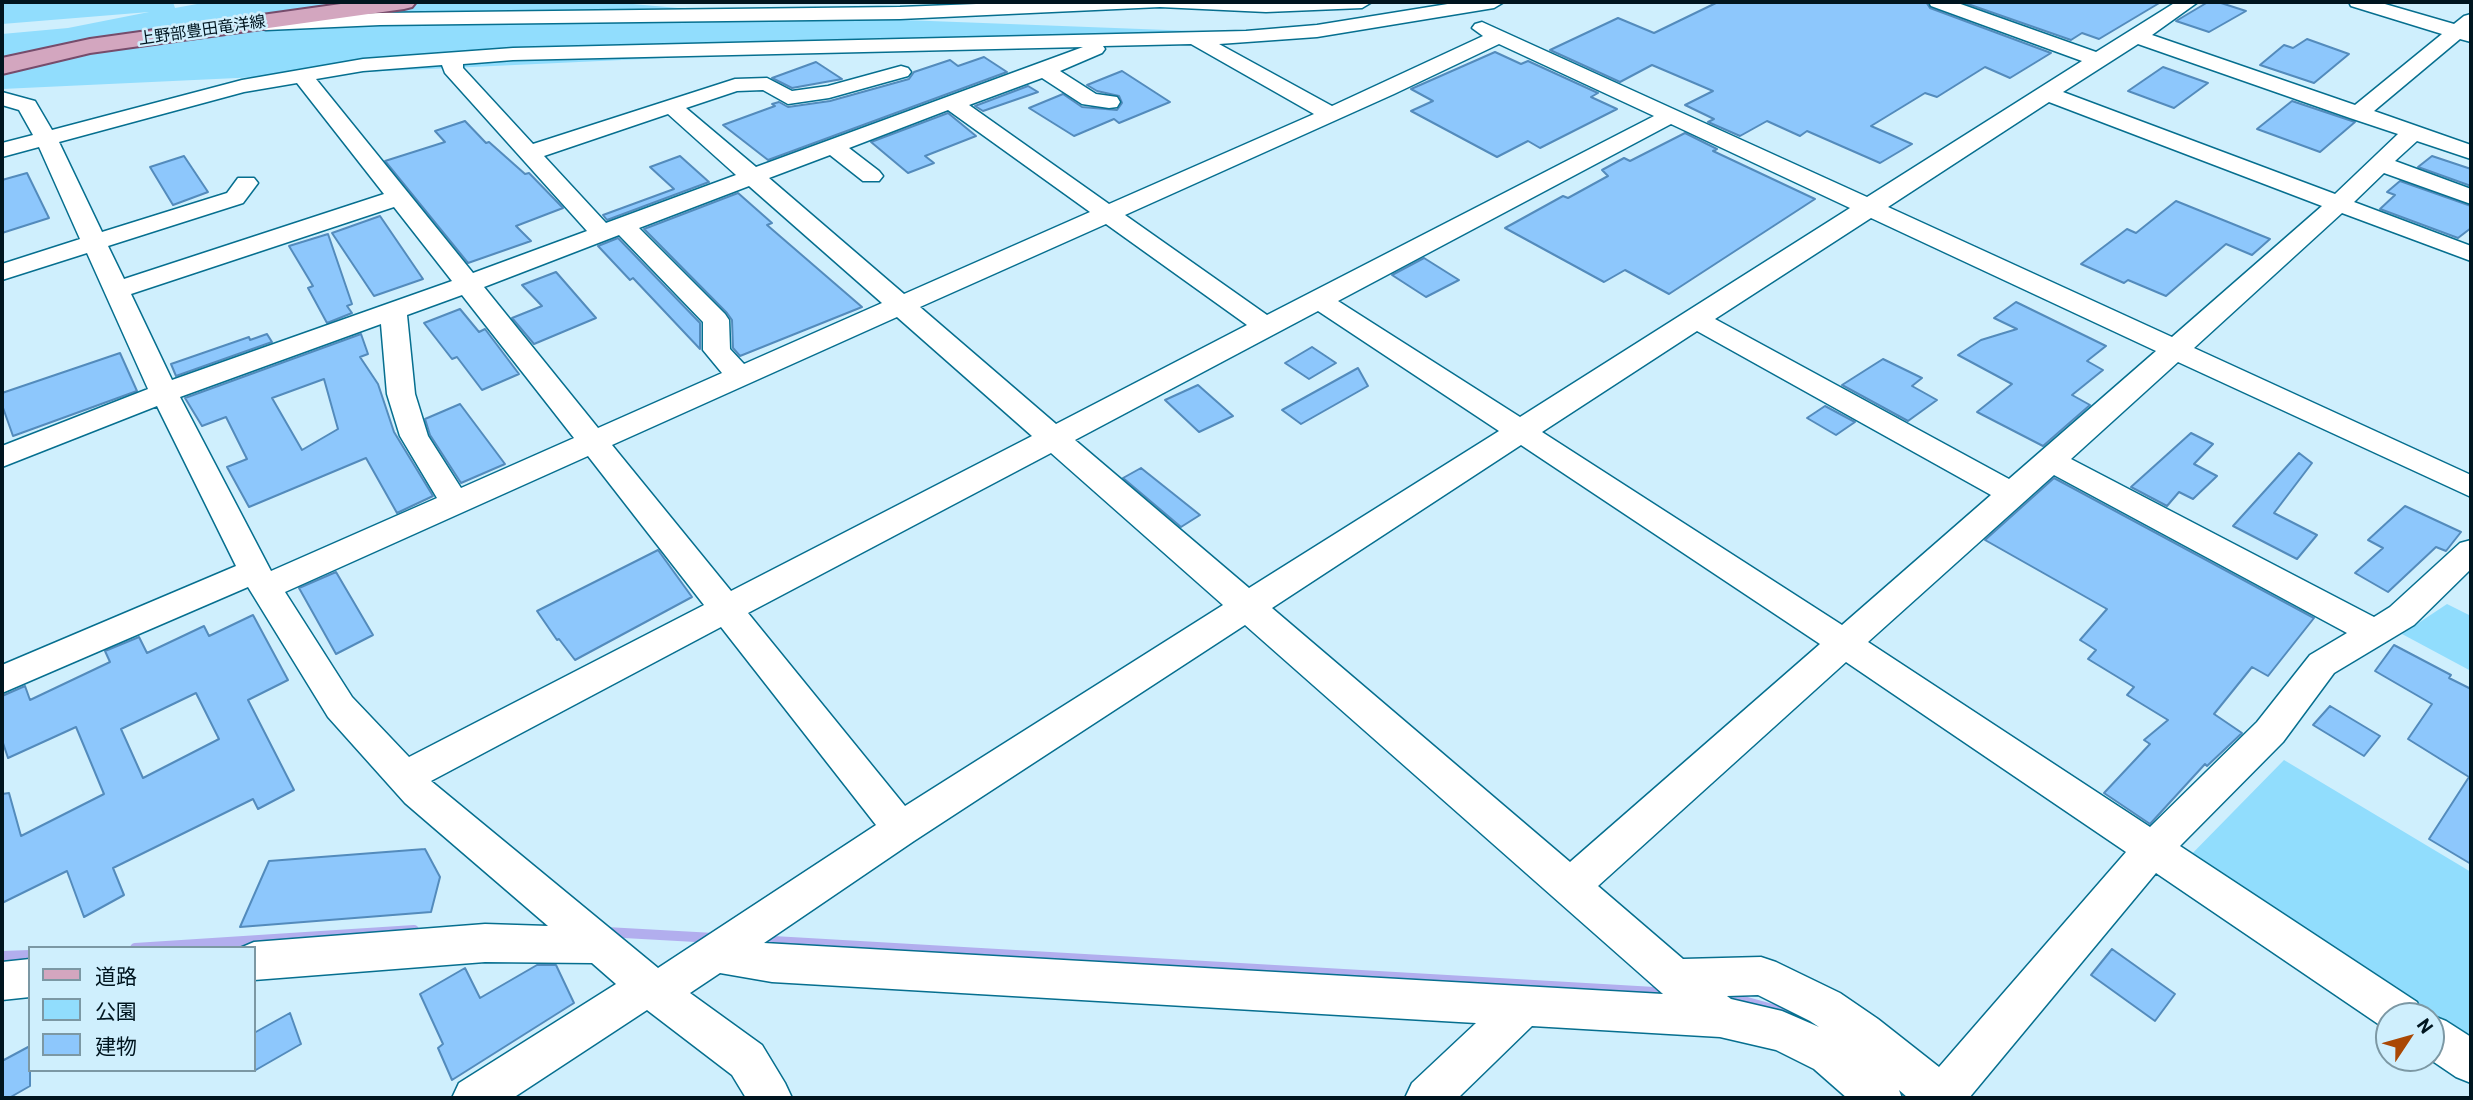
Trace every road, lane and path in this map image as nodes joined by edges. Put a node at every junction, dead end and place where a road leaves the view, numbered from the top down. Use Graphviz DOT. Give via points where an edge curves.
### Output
graph roads {
  1 [pos="404,2"];
  2 [pos="1159,2"];
  3 [pos="1362,2"];
  4 [pos="1405,2"];
  5 [pos="1494,2"];
  6 [pos="1938,2"];
  7 [pos="2189,2"];
  8 [pos="2358,2"];
  9 [pos="1441,11"];
  10 [pos="225,27"];
  11 [pos="2466,30"];
  12 [pos="1499,36"];
  13 [pos="2136,36"];
  14 [pos="1197,39"];
  15 [pos="1102,42"];
  16 [pos="886,47"];
  17 [pos="454,57"];
  18 [pos="2098,60"];
  19 [pos="2,66"];
  20 [pos="1044,70"];
  21 [pos="901,72"];
  22 [pos="301,74"];
  23 [pos="2046,93"];
  24 [pos="2,97"];
  25 [pos="1109,102"];
  26 [pos="948,103"];
  27 [pos="671,106"];
  28 [pos="2358,113"];
  29 [pos="1330,114"];
  30 [pos="1672,115"];
  31 [pos="2413,132"];
  32 [pos="46,138"];
  33 [pos="832,146"];
  34 [pos="2,150"];
  35 [pos="2471,152"];
  36 [pos="529,153"];
  37 [pos="2381,163"];
  38 [pos="871,176"];
  39 [pos="751,177"];
  40 [pos="246,183"];
  41 [pos="399,197"];
  42 [pos="2471,197"];
  43 [pos="2338,204"];
  44 [pos="1870,206"];
  45 [pos="1107,213"];
  46 [pos="613,229"];
  47 [pos="95,243"];
  48 [pos="2471,254"];
  49 [pos="2,272"];
  50 [pos="468,284"];
  51 [pos="117,290"];
  52 [pos="1318,299"];
  53 [pos="900,305"];
  54 [pos="394,311"];
  55 [pos="1695,319"];
  56 [pos="1265,326"];
  57 [pos="2175,350"];
  58 [pos="739,376"];
  59 [pos="164,393"];
  60 [pos="1519,432"];
  61 [pos="1052,437"];
  62 [pos="592,440"];
  63 [pos="2,457"];
  64 [pos="2050,460"];
  65 [pos="2471,487"];
  66 [pos="2012,494"];
  67 [pos="454,502"];
  68 [pos="2471,551"];
  69 [pos="260,579"];
  70 [pos="1247,607"];
  71 [pos="726,609"];
  72 [pos="2374,632"];
  73 [pos="1844,643"];
  74 [pos="2,681"];
  75 [pos="405,777"];
  76 [pos="901,829"];
  77 [pos="2152,849"];
  78 [pos="1570,887"];
  79 [pos="595,941"];
  80 [pos="716,952"];
  81 [pos="256,961"];
  82 [pos="28,978"];
  83 [pos="2,981"];
  84 [pos="652,989"];
  85 [pos="1694,995"];
  86 [pos="2381,1002"];
  87 [pos="1524,1006"];
  88 [pos="2445,1044"];
  89 [pos="2471,1062"];
  90 [pos="474,1098"];
  91 [pos="770,1098"];
  92 [pos="1427,1098"];
  93 [pos="1880,1098"];
  94 [pos="1941,1098"];
  1 -- 10 [label="main road, 上野部豊田竜洋線"];
  2 -- 3 [label="street" via="1241,6"];
  2 -- 10 [label="street" via="900,13 394,18"];
  4 -- 9 [label="street"];
  5 -- 9 [label="street"];
  6 -- 18 [label="street"];
  7 -- 13 [label="street"];
  8 -- 11 [label="street"];
  9 -- 12 [label="street"];
  9 -- 14 [label="street" via="1317,31"];
  10 -- 19 [label="main road, 上野部豊田竜洋線" via="89,47"];
  11 -- 28 [label="street"];
  12 -- 29 [label="street"];
  12 -- 30 [label="street"];
  13 -- 18 [label="street"];
  13 -- 28 [label="street"];
  14 -- 15 [label="street"];
  14 -- 29 [label="street"];
  15 -- 16 [label="street"];
  15 -- 20 [label="street" via="1090,53"];
  16 -- 17 [label="street"];
  16 -- 21 [label="street" via="888,63"];
  17 -- 22 [label="street"];
  17 -- 36 [label="street" via="452,69"];
  18 -- 23 [label="street"];
  20 -- 25 [label="street" via="1090,99"];
  20 -- 26 [label="street"];
  21 -- 26 [label="street"];
  21 -- 27 [label="street" via="788,98 767,84 735,85"];
  22 -- 32 [label="street"];
  22 -- 41 [label="street"];
  23 -- 43 [label="street"];
  23 -- 44 [label="street"];
  24 -- 32 [label="street" via="27,106"];
  26 -- 33 [label="street"];
  26 -- 45 [label="street"];
  27 -- 36 [label="street"];
  27 -- 39 [label="street"];
  28 -- 31 [label="street"];
  29 -- 45 [label="street"];
  30 -- 44 [label="street"];
  30 -- 52 [label="street"];
  31 -- 35 [label="street"];
  31 -- 37 [label="street"];
  32 -- 34 [label="street"];
  32 -- 47 [label="street"];
  33 -- 38 [label="street"];
  33 -- 39 [label="street"];
  36 -- 46 [label="street"];
  37 -- 42 [label="street"];
  37 -- 43 [label="street"];
  39 -- 46 [label="street"];
  39 -- 53 [label="street"];
  40 -- 47 [label="street" via="235,198"];
  41 -- 50 [label="street"];
  41 -- 51 [label="street"];
  43 -- 48 [label="street"];
  43 -- 57 [label="street"];
  44 -- 55 [label="street"];
  44 -- 57 [label="street"];
  45 -- 53 [label="street"];
  45 -- 56 [label="street"];
  46 -- 50 [label="street"];
  46 -- 58 [label="street" via="716,320 717,350"];
  47 -- 49 [label="street"];
  47 -- 51 [label="street"];
  50 -- 54 [label="street"];
  50 -- 62 [label="street"];
  51 -- 59 [label="street"];
  52 -- 56 [label="street"];
  52 -- 60 [label="street"];
  53 -- 58 [label="street"];
  53 -- 61 [label="street"];
  54 -- 59 [label="street"];
  54 -- 67 [label="street" via="401,394 414,436"];
  55 -- 60 [label="street"];
  55 -- 66 [label="street"];
  56 -- 61 [label="street"];
  57 -- 64 [label="street"];
  57 -- 65 [label="street"];
  58 -- 62 [label="street"];
  59 -- 63 [label="street"];
  59 -- 69 [label="street"];
  60 -- 70 [label="street"];
  60 -- 73 [label="street"];
  61 -- 70 [label="street"];
  61 -- 71 [label="street"];
  62 -- 67 [label="street"];
  62 -- 71 [label="street"];
  64 -- 66 [label="street"];
  64 -- 72 [label="street"];
  66 -- 73 [label="street"];
  67 -- 69 [label="street"];
  68 -- 72 [label="street" via="2402,616"];
  69 -- 74 [label="street"];
  69 -- 75 [label="street" via="340,707"];
  70 -- 76 [label="street"];
  70 -- 78 [label="street"];
  71 -- 75 [label="street"];
  71 -- 76 [label="street"];
  72 -- 77 [label="street" via="2322,664 2270,732"];
  73 -- 77 [label="street"];
  73 -- 78 [label="street"];
  75 -- 79 [label="street"];
  76 -- 80 [label="street"];
  77 -- 86 [label="street"];
  77 -- 94 [label="street"];
  78 -- 85 [label="street"];
  79 -- 81 [label="street" via="485,943"];
  79 -- 84 [label="street"];
  80 -- 84 [label="street"];
  80 -- 87 [label="street" via="772,963"];
  82 -- 83 [label="street"];
  84 -- 90 [label="street"];
  84 -- 91 [label="street" via="747,1060"];
  85 -- 87 [label="street"];
  85 -- 93 [label="street" via="1829,1054"];
  85 -- 94 [label="street" via="1761,976 1825,1007"];
  87 -- 92 [label="street"];
  88 -- 89 [label="street"];
}
